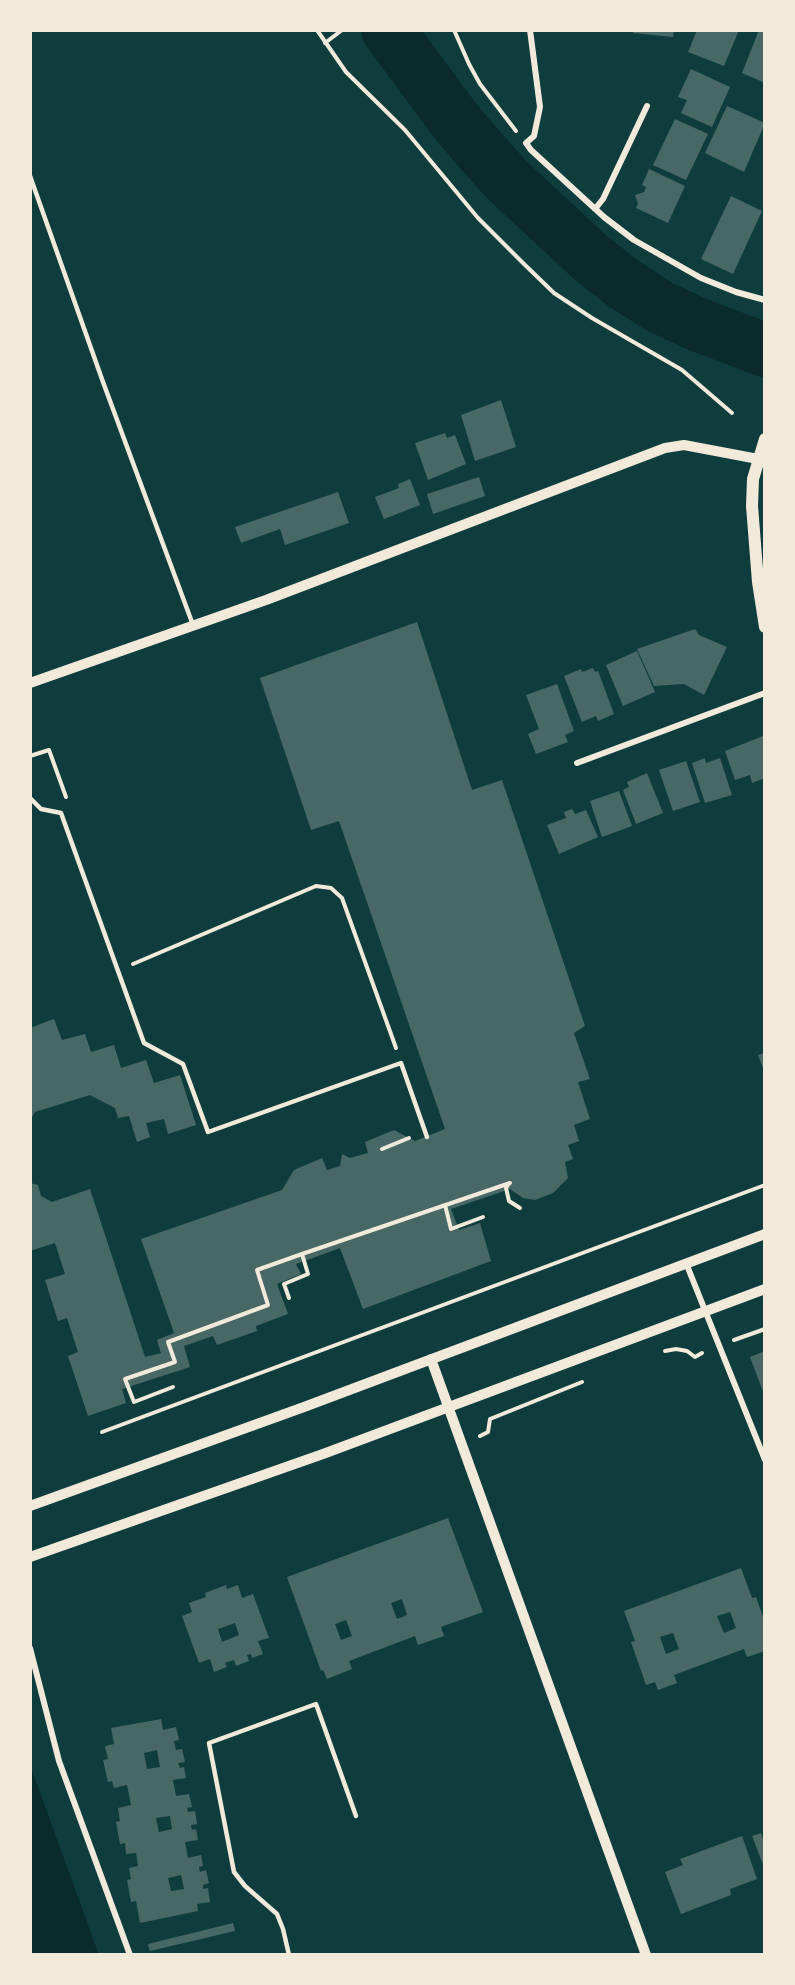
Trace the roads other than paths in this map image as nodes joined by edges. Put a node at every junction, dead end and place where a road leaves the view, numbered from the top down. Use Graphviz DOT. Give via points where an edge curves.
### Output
graph roads {
  1 [pos="530,30"];
  2 [pos="647,106"];
  3 [pos="30,176"];
  4 [pos="595,209"];
  5 [pos="765,300"];
  6 [pos="765,439"];
  7 [pos="758,459"];
  8 [pos="193,625"];
  9 [pos="765,627"];
  10 [pos="30,683"];
  11 [pos="765,693"];
  12 [pos="577,763"];
  13 [pos="30,798"];
  14 [pos="428,1137"];
  15 [pos="765,1234"];
  16 [pos="686,1263"];
  17 [pos="765,1289"];
  18 [pos="705,1311"];
  19 [pos="430,1359"];
  20 [pos="448,1407"];
  21 [pos="765,1460"];
  22 [pos="30,1506"];
  23 [pos="30,1557"];
  24 [pos="30,1648"];
  25 [pos="356,1816"];
  26 [pos="130,1955"];
  27 [pos="289,1955"];
  28 [pos="646,1955"];
  1 -- 4 [label="street" via="540,107 534,136 526,143"];
  2 -- 4 [label="street"];
  3 -- 8 [label="lane"];
  4 -- 5 [label="street" via="667,260 701,278"];
  6 -- 7 [label="main road"];
  7 -- 8 [label="street" via="684,445 665,447"];
  7 -- 9 [label="main road" via="752,506"];
  8 -- 10 [label="street"];
  11 -- 12 [label="street"];
  13 -- 14 [label="lane" via="41,808 61,813 144,1042 183,1064 208,1132 402,1063"];
  15 -- 16 [label="street"];
  16 -- 18 [label="street"];
  16 -- 19 [label="street"];
  17 -- 18 [label="street"];
  18 -- 20 [label="street"];
  18 -- 21 [label="street"];
  19 -- 20 [label="street"];
  19 -- 22 [label="street"];
  20 -- 23 [label="street"];
  20 -- 28 [label="street"];
  24 -- 26 [label="street" via="59,1761"];
  25 -- 27 [label="lane" via="316,1704 209,1743 234,1872 277,1914"];
}
